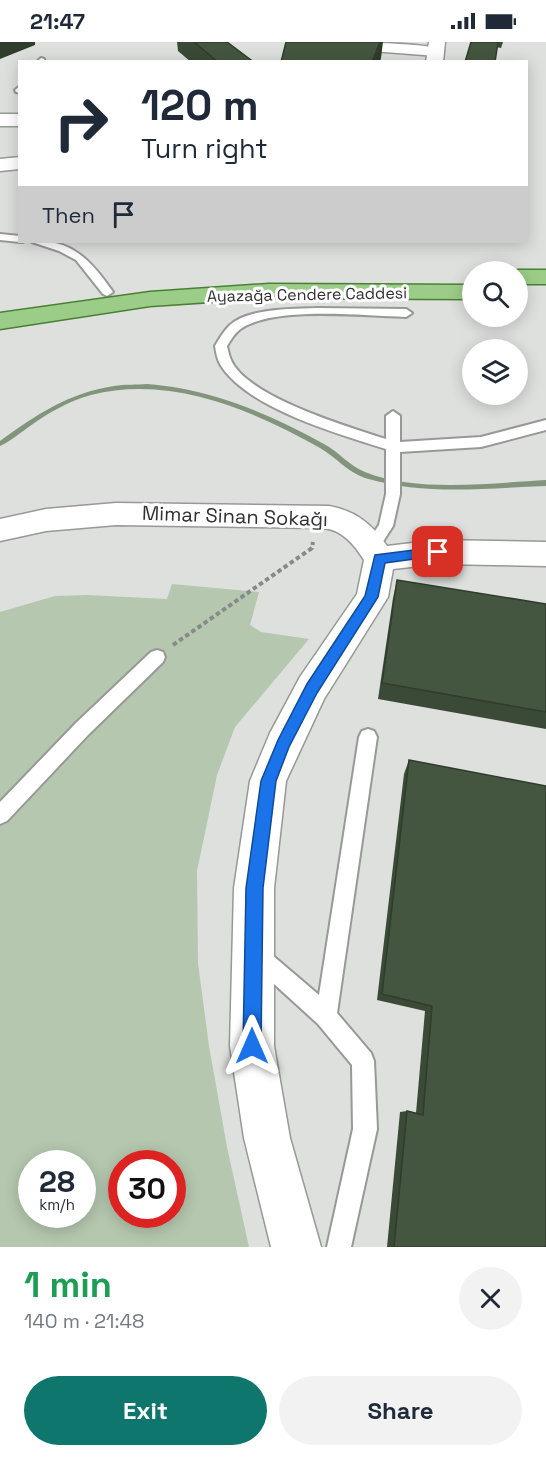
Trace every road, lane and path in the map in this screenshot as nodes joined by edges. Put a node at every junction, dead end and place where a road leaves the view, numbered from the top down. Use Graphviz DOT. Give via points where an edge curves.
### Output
graph roads {
  1 [pos="320,42"];
  2 [pos="436,51"];
  3 [pos="0,120"];
  4 [pos="18,120"];
  5 [pos="18,163"];
  6 [pos="0,165"];
  7 [pos="0,237"];
  8 [pos="18,238"];
  9 [pos="42,243"];
  10 [pos="546,277"];
  11 [pos="462,278"];
  12 [pos="528,278"];
  13 [pos="107,292"];
  14 [pos="462,292"];
  15 [pos="528,292"];
  16 [pos="546,292"];
  17 [pos="0,309"];
  18 [pos="406,313"];
  19 [pos="0,321"];
  20 [pos="393,416"];
  21 [pos="546,425"];
  22 [pos="394,447"];
  23 [pos="318,518"];
  24 [pos="0,530"];
  25 [pos="376,553"];
  26 [pos="546,554"];
  27 [pos="157,657"];
  28 [pos="368,737"];
  29 [pos="0,815"];
  30 [pos="252,950"];
  31 [pos="326,1016"];
  32 [pos="297,1247"];
  33 [pos="339,1247"];
  1 -- 2 [label="street"];
  3 -- 4 [label="street"];
  5 -- 6 [label="street"];
  7 -- 8 [label="lane"];
  9 -- 13 [label="lane" via="84,259"];
  10 -- 12 [label="main road"];
  11 -- 13 [label="main road, Ayazağa Cendere Caddesi" via="262,279"];
  13 -- 17 [label="main road, Ayazağa Cendere Caddesi"];
  14 -- 19 [label="main road, Ayazağa Cendere Caddesi" via="269,291 150,299"];
  15 -- 16 [label="main road"];
  18 -- 22 [label="lane" via="298,312 256,317 235,327 221,346 225,362 241,381 298,415"];
  20 -- 22 [label="lane"];
  21 -- 22 [label="lane" via="481,442"];
  22 -- 25 [label="lane" via="393,494"];
  23 -- 24 [label="street, Mimar Sinan Sokağı" via="124,513 68,516"];
  23 -- 25 [label="street, Mimar Sinan Sokağı" via="341,520 360,532"];
  23 -- 27 [label="path" via="312,548"];
  25 -- 26 [label="street"];
  25 -- 30 [label="street" via="372,597 312,688 268,781 254,888"];
  27 -- 29 [label="lane"];
  28 -- 31 [label="lane"];
  30 -- 31 [label="lane"];
  30 -- 32 [label="street" via="252,1046 267,1138"];
  31 -- 33 [label="lane" via="363,1061 365,1129"];
}
